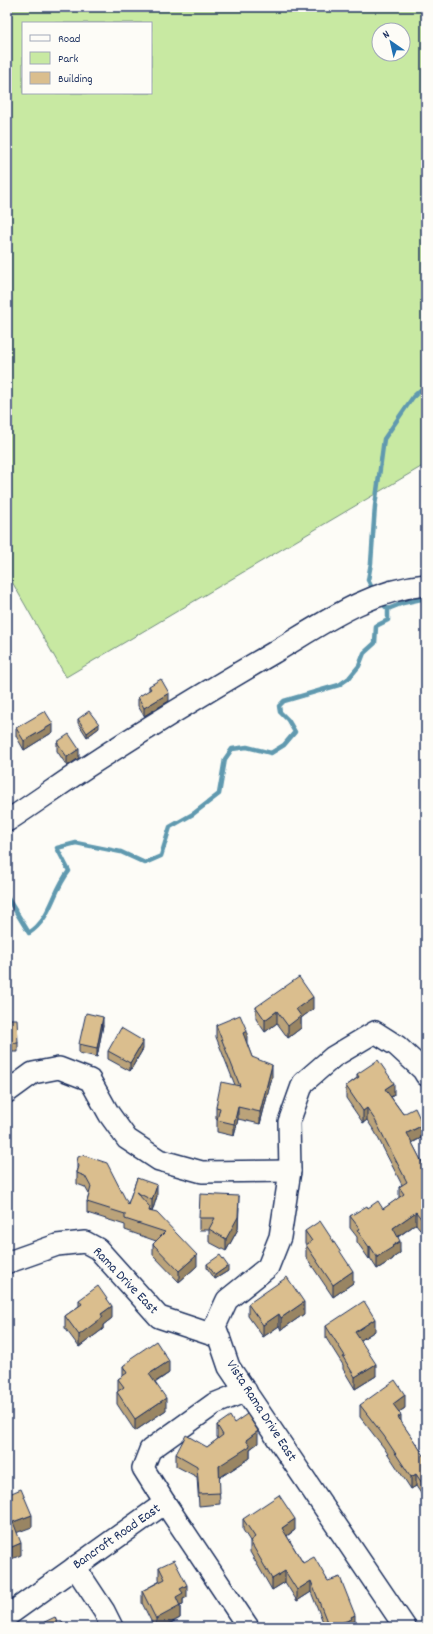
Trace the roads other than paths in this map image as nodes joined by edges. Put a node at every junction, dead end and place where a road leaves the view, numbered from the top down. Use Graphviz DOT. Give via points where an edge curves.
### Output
graph roads {
  1 [pos="426,585"];
  2 [pos="7,821"];
  3 [pos="426,1075"];
  4 [pos="7,1092"];
  5 [pos="290,1171"];
  6 [pos="7,1261"];
  7 [pos="219,1337"];
  8 [pos="246,1391"];
  9 [pos="165,1503"];
  10 [pos="75,1567"];
  11 [pos="7,1616"];
  12 [pos="112,1627"];
  13 [pos="248,1627"];
  14 [pos="406,1627"];
  1 -- 2 [label="street" via="408,587 354,605 189,702"];
  3 -- 5 [label="street, Vista Rama Drive East" via="397,1046 374,1032 333,1058 303,1082 289,1122"];
  4 -- 5 [label="street" via="34,1073 59,1068 90,1080 127,1139 159,1160 202,1172"];
  5 -- 7 [label="street, Vista Rama Drive East" via="280,1237 268,1267 227,1300 215,1326"];
  6 -- 7 [label="street, Rama Drive East" via="57,1245 84,1242 98,1249 159,1317"];
  7 -- 8 [label="street, Vista Rama Drive East" via="230,1367"];
  8 -- 9 [label="street" via="214,1404 150,1450 143,1468"];
  8 -- 14 [label="street, Vista Rama Drive East"];
  9 -- 10 [label="street, Bancroft Road East"];
  9 -- 13 [label="street, Bancroft Road East"];
  10 -- 11 [label="street, Bancroft Road East"];
  10 -- 12 [label="street"];
}
